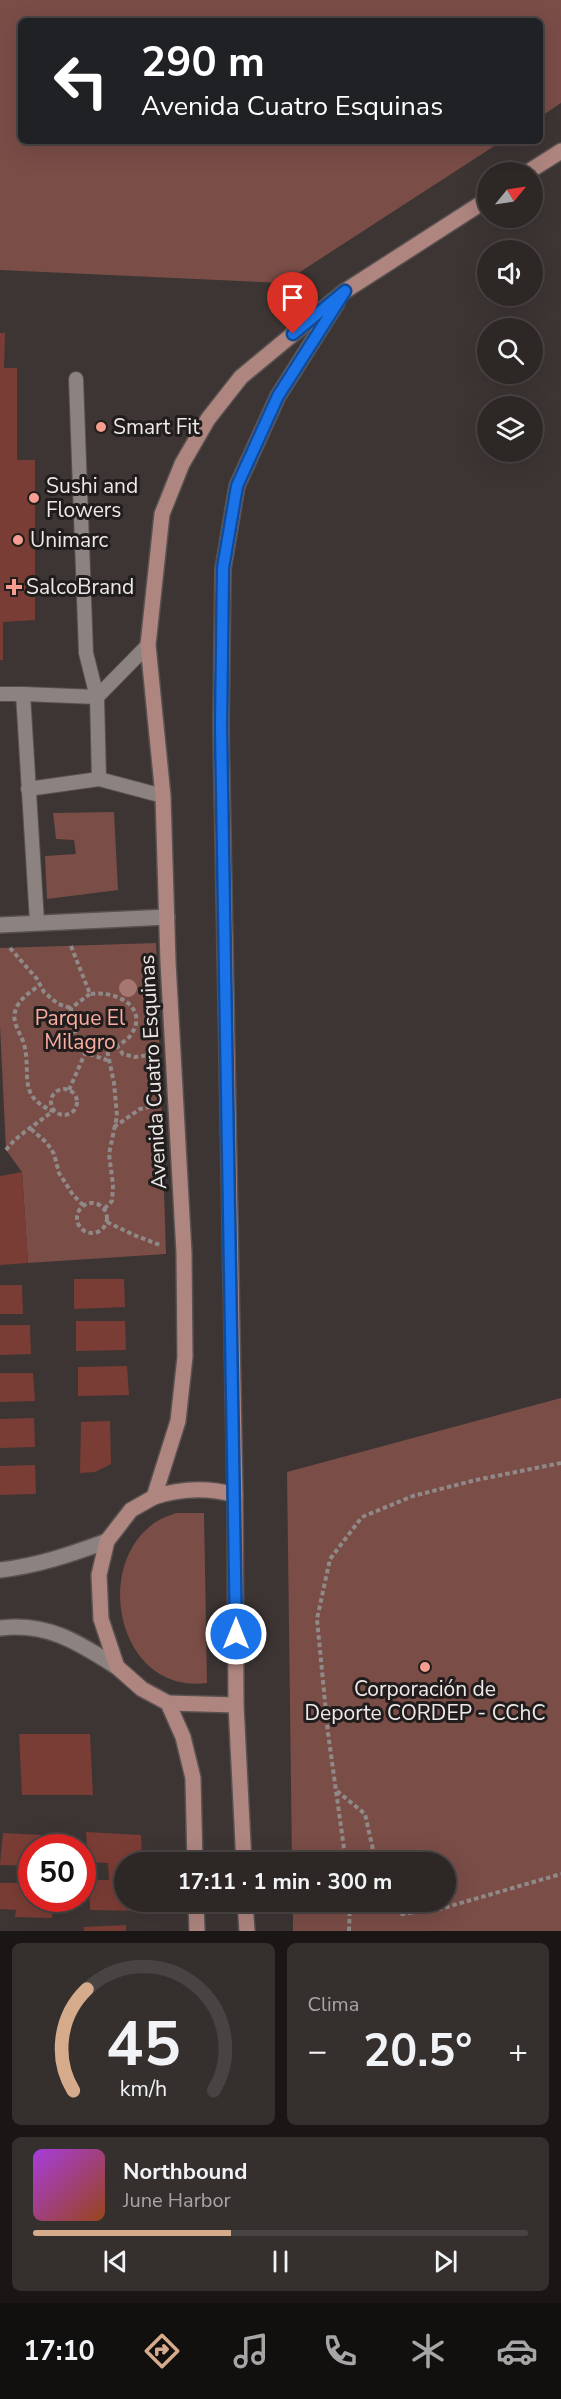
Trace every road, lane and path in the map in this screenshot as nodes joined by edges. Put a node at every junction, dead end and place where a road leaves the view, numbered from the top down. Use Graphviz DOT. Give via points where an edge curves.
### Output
graph roads {
  1 [pos="561,151"];
  2 [pos="543,162"];
  3 [pos="477,206"];
  4 [pos="345,291"];
  5 [pos="76,379"];
  6 [pos="148,645"];
  7 [pos="0,694"];
  8 [pos="23,694"];
  9 [pos="97,697"];
  10 [pos="99,779"];
  11 [pos="28,789"];
  12 [pos="163,796"];
  13 [pos="167,917"];
  14 [pos="37,922"];
  15 [pos="0,925"];
  16 [pos="71,946"];
  17 [pos="10,948"];
  18 [pos="40,985"];
  19 [pos="90,993"];
  20 [pos="71,1008"];
  21 [pos="116,1046"];
  22 [pos="86,1051"];
  23 [pos="153,1053"];
  24 [pos="111,1062"];
  25 [pos="69,1090"];
  26 [pos="161,1106"];
  27 [pos="53,1111"];
  28 [pos="114,1128"];
  29 [pos="31,1129"];
  30 [pos="6,1150"];
  31 [pos="83,1205"];
  32 [pos="102,1210"];
  33 [pos="107,1222"];
  34 [pos="184,1253"];
  35 [pos="561,1463"];
  36 [pos="235,1495"];
  37 [pos="154,1497"];
  38 [pos="107,1541"];
  39 [pos="0,1570"];
  40 [pos="0,1628"];
  41 [pos="117,1667"];
  42 [pos="168,1703"];
  43 [pos="236,1705"];
  44 [pos="336,1790"];
  45 [pos="195,1852"];
  46 [pos="243,1852"];
  47 [pos="344,1852"];
  48 [pos="374,1852"];
  49 [pos="561,1874"];
  50 [pos="456,1904"];
  51 [pos="196,1912"];
  52 [pos="246,1912"];
  53 [pos="350,1912"];
  54 [pos="400,1912"];
  55 [pos="417,1912"];
  56 [pos="197,1931"];
  57 [pos="247,1931"];
  58 [pos="350,1931"];
  1 -- 2 [label="main road"];
  3 -- 4 [label="main road, Avenida Cuatro Esquinas"];
  4 -- 6 [label="main road, Avenida Cuatro Esquinas" via="241,377 207,419 182,464 162,514"];
  4 -- 36 [label="main road, Avenida Cuatro Esquinas" via="278,396 237,486 223,568 221,728"];
  5 -- 9 [label="lane" via="86,653"];
  6 -- 9 [label="lane"];
  6 -- 12 [label="main road, Avenida Cuatro Esquinas"];
  7 -- 8 [label="lane"];
  8 -- 9 [label="lane"];
  8 -- 11 [label="lane"];
  9 -- 10 [label="lane"];
  10 -- 11 [label="lane"];
  10 -- 12 [label="lane"];
  11 -- 14 [label="lane"];
  12 -- 13 [label="main road, Avenida Cuatro Esquinas"];
  13 -- 14 [label="street"];
  13 -- 34 [label="main road, Avenida Cuatro Esquinas"];
  14 -- 15 [label="street"];
  16 -- 19 [label="path"];
  17 -- 18 [label="path"];
  18 -- 20 [label="path" via="57,1004"];
  18 -- 27 [label="path" via="21,1001 15,1021 24,1044 27,1087 39,1105"];
  19 -- 20 [label="path"];
  19 -- 21 [label="path" via="113,994 126,1000 134,1010 132,1034"];
  20 -- 22 [label="path" via="79,1043"];
  21 -- 23 [label="path" via="123,1054 135,1057"];
  21 -- 24 [label="path" via="107,1050"];
  22 -- 24 [label="path"];
  22 -- 25 [label="path"];
  24 -- 28 [label="path" via="117,1116"];
  25 -- 27 [label="path" via="53,1092"];
  25 -- 27 [label="path" via="73,1091 77,1105 73,1113 62,1116"];
  26 -- 28 [label="path" via="140,1109"];
  27 -- 29 [label="path"];
  28 -- 32 [label="path" via="108,1154 112,1201"];
  29 -- 30 [label="path" via="14,1139"];
  29 -- 31 [label="path" via="47,1143 63,1180"];
  31 -- 32 [label="path" via="91,1202"];
  31 -- 33 [label="path" via="76,1218 87,1234 96,1233"];
  32 -- 33 [label="path"];
  33 -- 34 [label="path"];
  34 -- 37 [label="main road, Avenida Cuatro Esquinas" via="185,1357 178,1421"];
  35 -- 44 [label="path" via="413,1496 362,1517 330,1559 317,1619"];
  36 -- 37 [label="main road" via="195,1489"];
  36 -- 43 [label="main road, Avenida Cuatro Esquinas"];
  37 -- 38 [label="main road" via="131,1510"];
  38 -- 39 [label="street" via="60,1558"];
  38 -- 41 [label="main road" via="99,1575 101,1619"];
  40 -- 41 [label="street" via="56,1632"];
  41 -- 42 [label="main road" via="142,1689"];
  42 -- 43 [label="main road"];
  42 -- 45 [label="main road" via="183,1737 193,1778"];
  43 -- 46 [label="main road, Avenida Cuatro Esquinas"];
  44 -- 47 [label="path"];
  44 -- 48 [label="path" via="365,1814"];
  49 -- 50 [label="path"];
  51 -- 56 [label="main road"];
  52 -- 57 [label="main road"];
  53 -- 58 [label="path"];
  54 -- 55 [label="path"];
}
